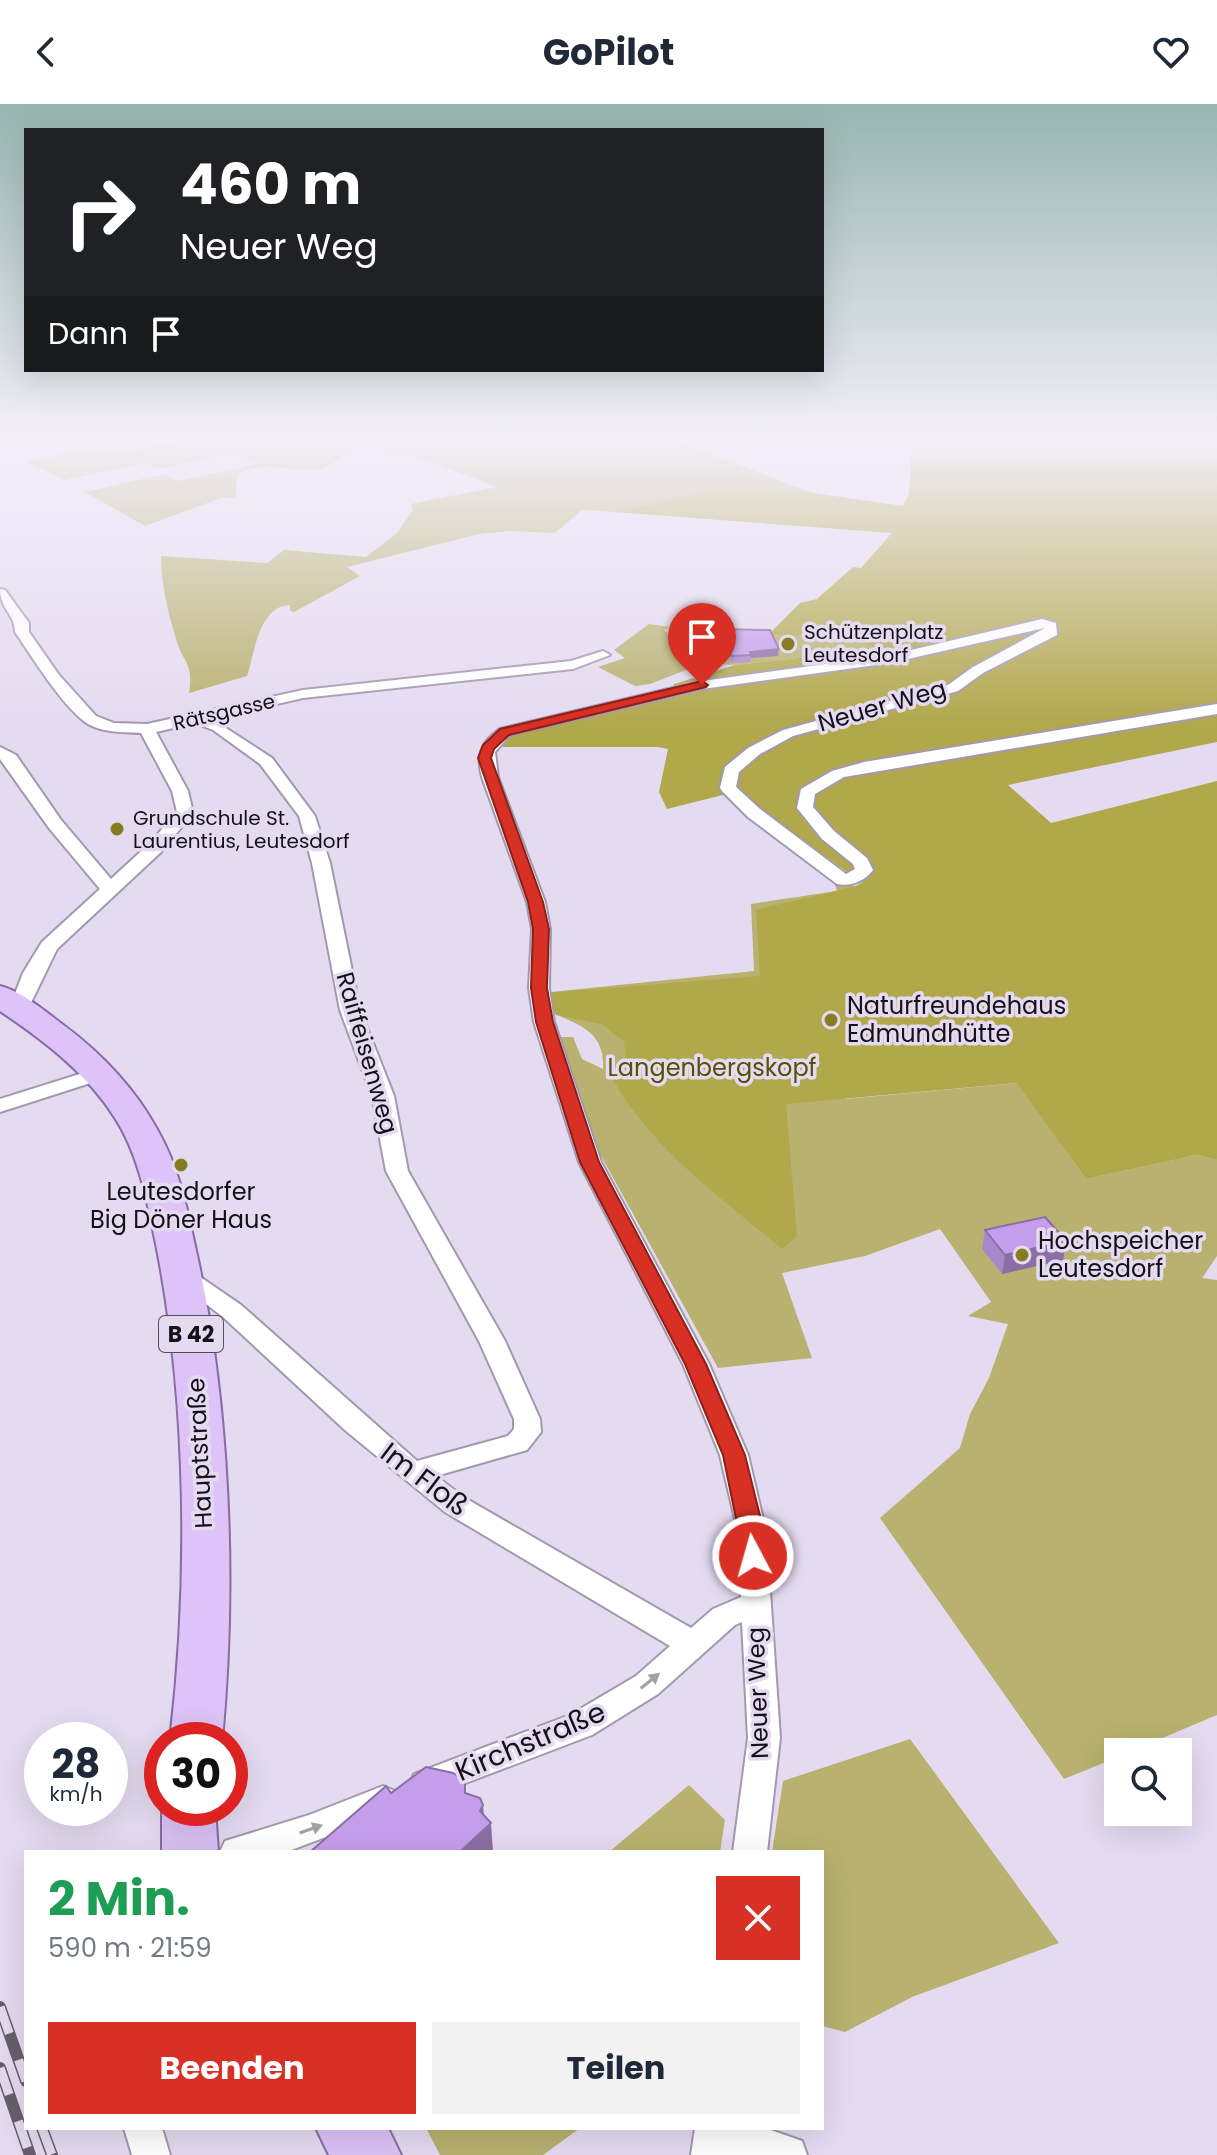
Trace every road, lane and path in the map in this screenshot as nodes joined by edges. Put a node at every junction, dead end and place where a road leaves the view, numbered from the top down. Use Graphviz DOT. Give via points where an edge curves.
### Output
graph roads {
  1 [pos="0,593"];
  2 [pos="603,655"];
  3 [pos="1217,709"];
  4 [pos="197,718"];
  5 [pos="147,729"];
  6 [pos="0,752"];
  7 [pos="109,888"];
  8 [pos="10,1002"];
  9 [pos="99,1074"];
  10 [pos="0,1106"];
  11 [pos="184,1278"];
  12 [pos="412,1473"];
  13 [pos="754,1604"];
  14 [pos="692,1644"];
  15 [pos="198,1722"];
  16 [pos="189,1826"];
  17 [pos="190,1850"];
  18 [pos="244,1850"];
  19 [pos="750,1850"];
  20 [pos="144,2130"];
  21 [pos="349,2130"];
  22 [pos="713,2138"];
  23 [pos="151,2155"];
  24 [pos="369,2155"];
  25 [pos="788,2155"];
  1 -- 5 [label="street" via="54,678 91,719 112,727"];
  2 -- 4 [label="street, Rätsgasse" via="560,667 303,694"];
  3 -- 13 [label="street, Neuer Weg" via="838,774 807,792 805,808 861,862 864,870 858,876 843,880 728,788 731,770 788,733 953,688 1052,632 1051,626 1042,623 890,659 702,685 505,732 487,747 490,777 536,902 544,1022 590,1162 696,1364 734,1455 752,1532"];
  4 -- 5 [label="street, Rätsgasse"];
  4 -- 12 [label="street, Raiffeisenweg" via="266,761 307,816 350,1010 383,1096 397,1171 492,1341 527,1419 528,1432 517,1443"];
  5 -- 7 [label="street, Rätsgasse" via="182,794 185,813"];
  6 -- 7 [label="street" via="10,758 55,824"];
  7 -- 8 [label="street, Rätsgasse" via="49,946"];
  8 -- 9 [label="main road, Hauptstraße / B 42"];
  9 -- 10 [label="street"];
  9 -- 11 [label="main road, Hauptstraße / B 42" via="134,1120 155,1164"];
  11 -- 12 [label="street, Im Floß" via="232,1311"];
  11 -- 15 [label="main road, Hauptstraße / B 42" via="195,1363 203,1517 205,1649"];
  12 -- 14 [label="street, Im Floß" via="503,1535"];
  13 -- 14 [label="street, Kirchstraße" via="724,1617"];
  13 -- 19 [label="street, Neuer Weg" via="764,1738"];
  18 -- 14 [label="street, Kirchstraße, one-way" via="312,1829 581,1725 647,1685"];
  16 -- 17 [label="main road"];
  20 -- 23 [label="street"];
  21 -- 24 [label="main road"];
  22 -- 25 [label="street"];
}
